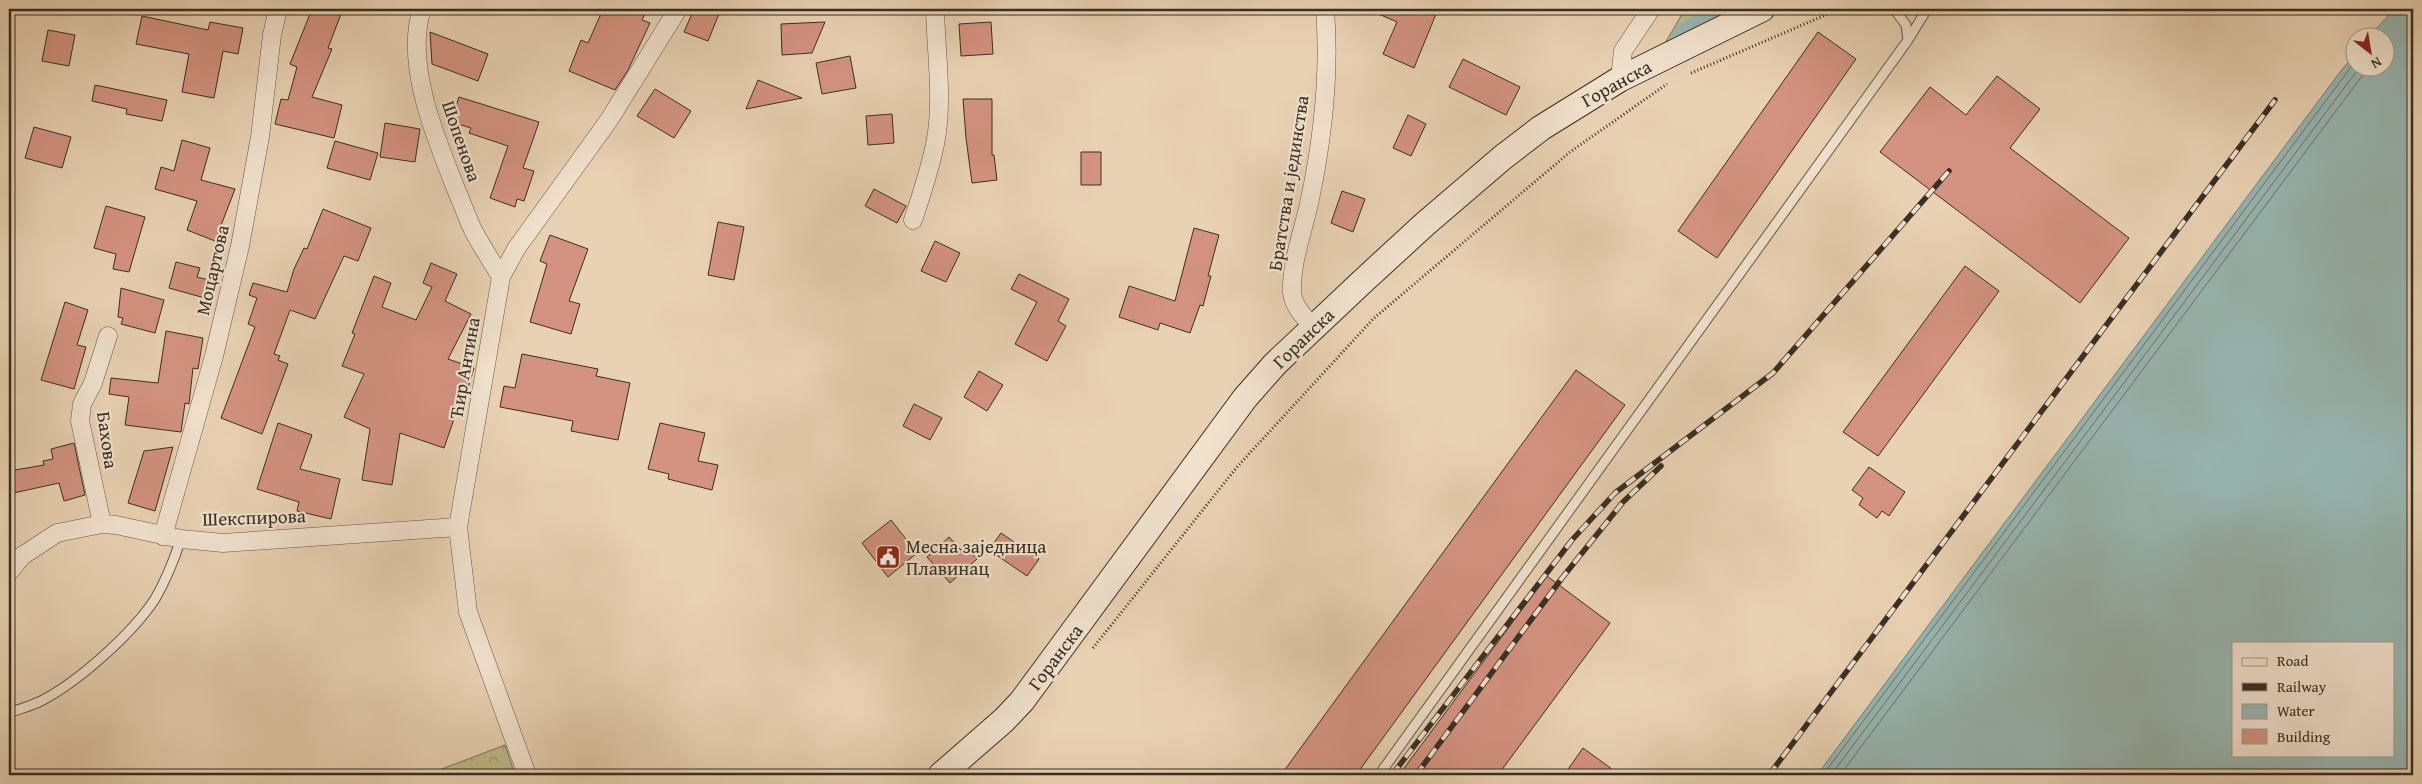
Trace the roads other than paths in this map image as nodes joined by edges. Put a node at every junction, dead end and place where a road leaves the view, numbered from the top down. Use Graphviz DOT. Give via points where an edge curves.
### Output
graph roads {
  1 [pos="278,9"];
  2 [pos="422,9"];
  3 [pos="678,9"];
  4 [pos="935,9"];
  5 [pos="1325,9"];
  6 [pos="1651,9"];
  7 [pos="1762,9"];
  8 [pos="1894,9"];
  9 [pos="1927,9"];
  10 [pos="1908,40"];
  11 [pos="1620,79"];
  12 [pos="913,220"];
  13 [pos="502,277"];
  14 [pos="1313,328"];
  15 [pos="108,336"];
  16 [pos="102,524"];
  17 [pos="458,527"];
  18 [pos="164,536"];
  19 [pos="181,539"];
  20 [pos="9,572"];
  21 [pos="9,713"];
  22 [pos="527,775"];
  23 [pos="941,775"];
  24 [pos="1379,775"];
  1 -- 18 [label="street, Моцартова" via="260,138 240,246 214,356"];
  2 -- 13 [label="street, Шопенова" via="418,20 418,66 428,108 444,159 473,230"];
  3 -- 13 [label="street, Ћир Антина" via="609,120 516,249"];
  4 -- 12 [label="street" via="936,137 930,170"];
  5 -- 14 [label="street, Братства и јединства" via="1324,107 1292,294 1298,310"];
  6 -- 11 [label="street" via="1623,51"];
  7 -- 11 [label="main road, Горанска"];
  8 -- 10 [label="lane" via="1906,25"];
  9 -- 10 [label="lane"];
  10 -- 24 [label="lane"];
  11 -- 14 [label="main road, Горанска" via="1548,124 1502,158"];
  13 -- 17 [label="street, Ћир Антина"];
  14 -- 23 [label="main road, Горанска" via="1245,398 1022,701"];
  15 -- 16 [label="street, Бахова" via="93,383 82,404 80,421"];
  16 -- 18 [label="street, Шекспирова"];
  16 -- 20 [label="street, Шекспирова" via="57,532 22,556"];
  17 -- 19 [label="street, Шекспирова" via="223,543"];
  17 -- 22 [label="street, Ћир Антина" via="468,612"];
  18 -- 19 [label="street, Шекспирова"];
  19 -- 21 [label="lane" via="171,568 154,599 121,639 64,687 40,702"];
}
